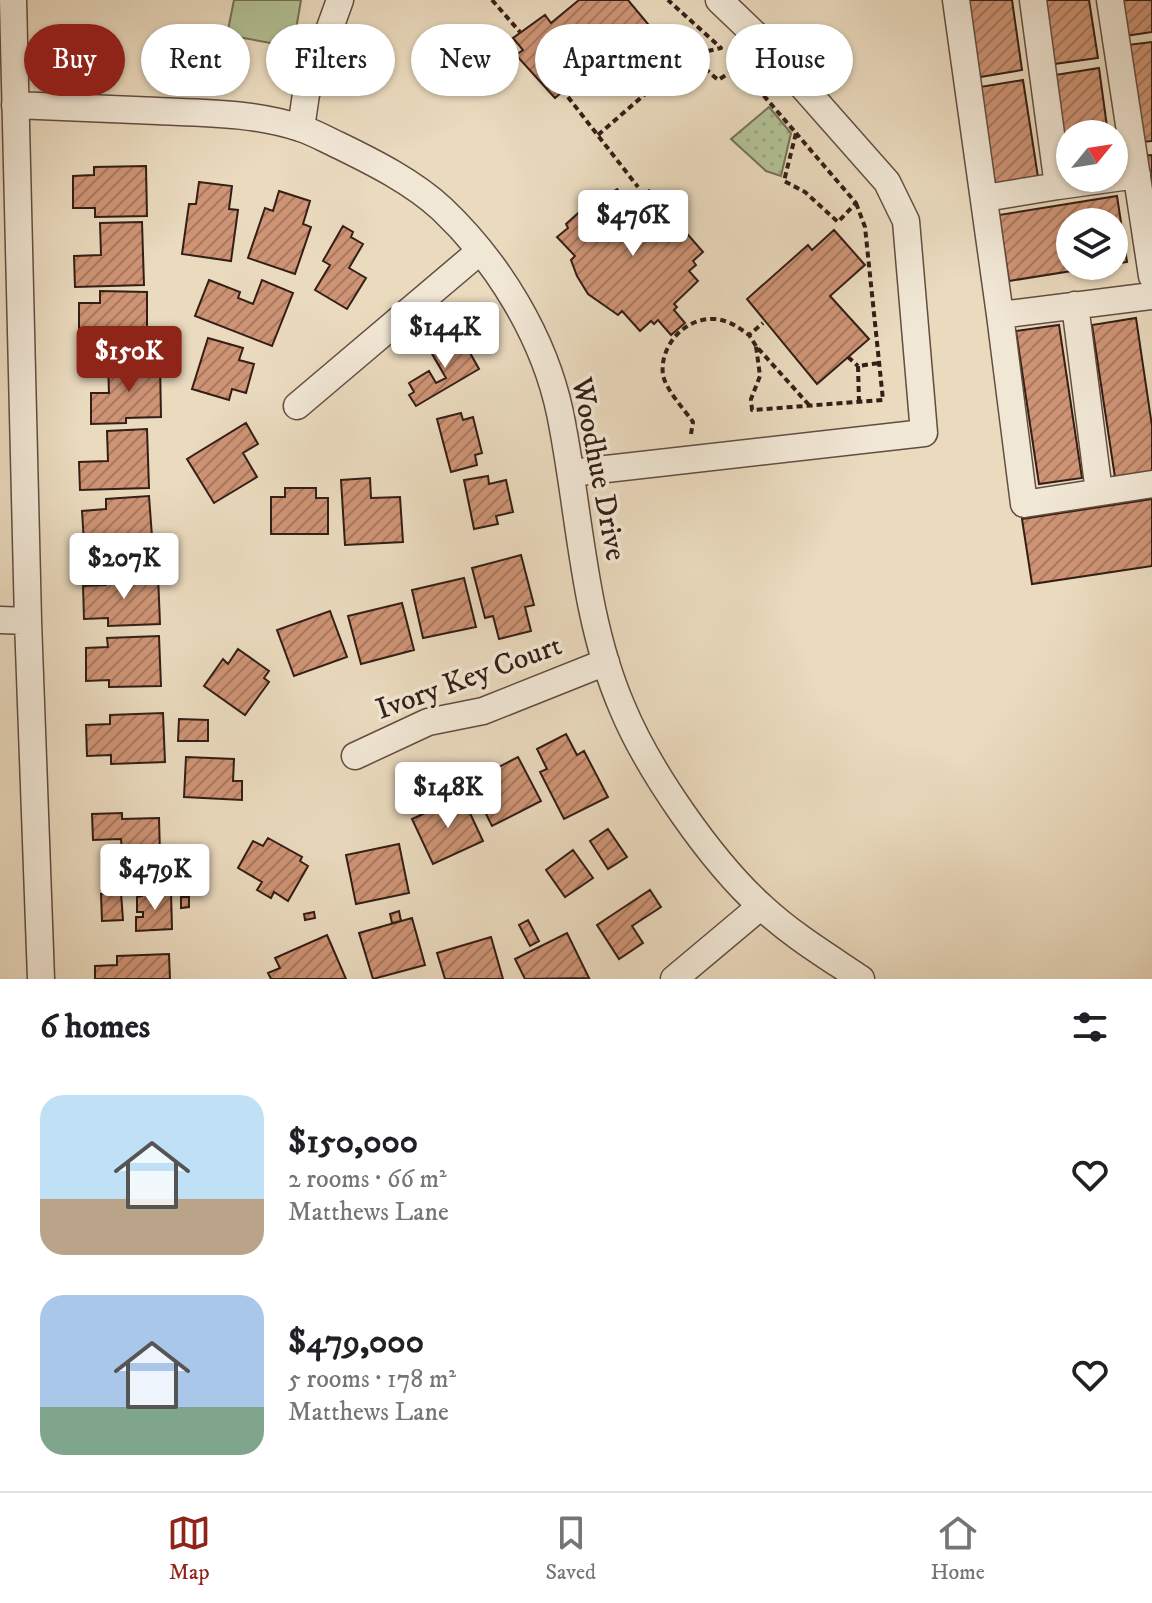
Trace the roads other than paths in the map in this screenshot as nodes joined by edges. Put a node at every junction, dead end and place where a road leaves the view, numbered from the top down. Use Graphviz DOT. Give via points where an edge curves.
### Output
graph roads {
  1 [pos="13,0"];
  2 [pos="340,0"];
  3 [pos="719,0"];
  4 [pos="956,0"];
  5 [pos="1033,0"];
  6 [pos="1110,0"];
  7 [pos="15,105"];
  8 [pos="301,128"];
  9 [pos="1056,171"];
  10 [pos="1137,175"];
  11 [pos="1128,176"];
  12 [pos="1056,186"];
  13 [pos="985,198"];
  14 [pos="480,251"];
  15 [pos="1152,276"];
  16 [pos="1152,296"];
  17 [pos="1075,305"];
  18 [pos="1000,315"];
  19 [pos="297,406"];
  20 [pos="571,473"];
  21 [pos="1152,484"];
  22 [pos="1099,492"];
  23 [pos="0,620"];
  24 [pos="28,621"];
  25 [pos="606,662"];
  26 [pos="355,756"];
  27 [pos="761,906"];
  28 [pos="41,979"];
  29 [pos="674,979"];
  30 [pos="861,979"];
  1 -- 7 [label="street"];
  2 -- 8 [label="street" via="306,94"];
  3 -- 20 [label="street" via="766,45 887,182 906,221 924,433"];
  4 -- 13 [label="street"];
  5 -- 9 [label="street"];
  6 -- 10 [label="street"];
  7 -- 8 [label="street, Woodhue Drive" via="230,113"];
  7 -- 24 [label="street"];
  8 -- 14 [label="street, Woodhue Drive" via="400,178 441,208"];
  10 -- 11 [label="street"];
  10 -- 15 [label="street"];
  12 -- 13 [label="street"];
  13 -- 18 [label="street"];
  14 -- 19 [label="street"];
  14 -- 20 [label="street, Woodhue Drive" via="524,316 543,360"];
  16 -- 17 [label="street"];
  17 -- 18 [label="street"];
  17 -- 22 [label="street"];
  18 -- 22 [label="street" via="1024,504"];
  20 -- 25 [label="street, Woodhue Drive" via="590,600"];
  21 -- 22 [label="street"];
  23 -- 24 [label="street"];
  24 -- 28 [label="street"];
  25 -- 26 [label="street, Ivory Key Court" via="483,711 428,722"];
  25 -- 27 [label="street, Woodhue Drive" via="644,753 718,858"];
  27 -- 29 [label="street"];
  27 -- 30 [label="street, Woodhue Drive"];
}
